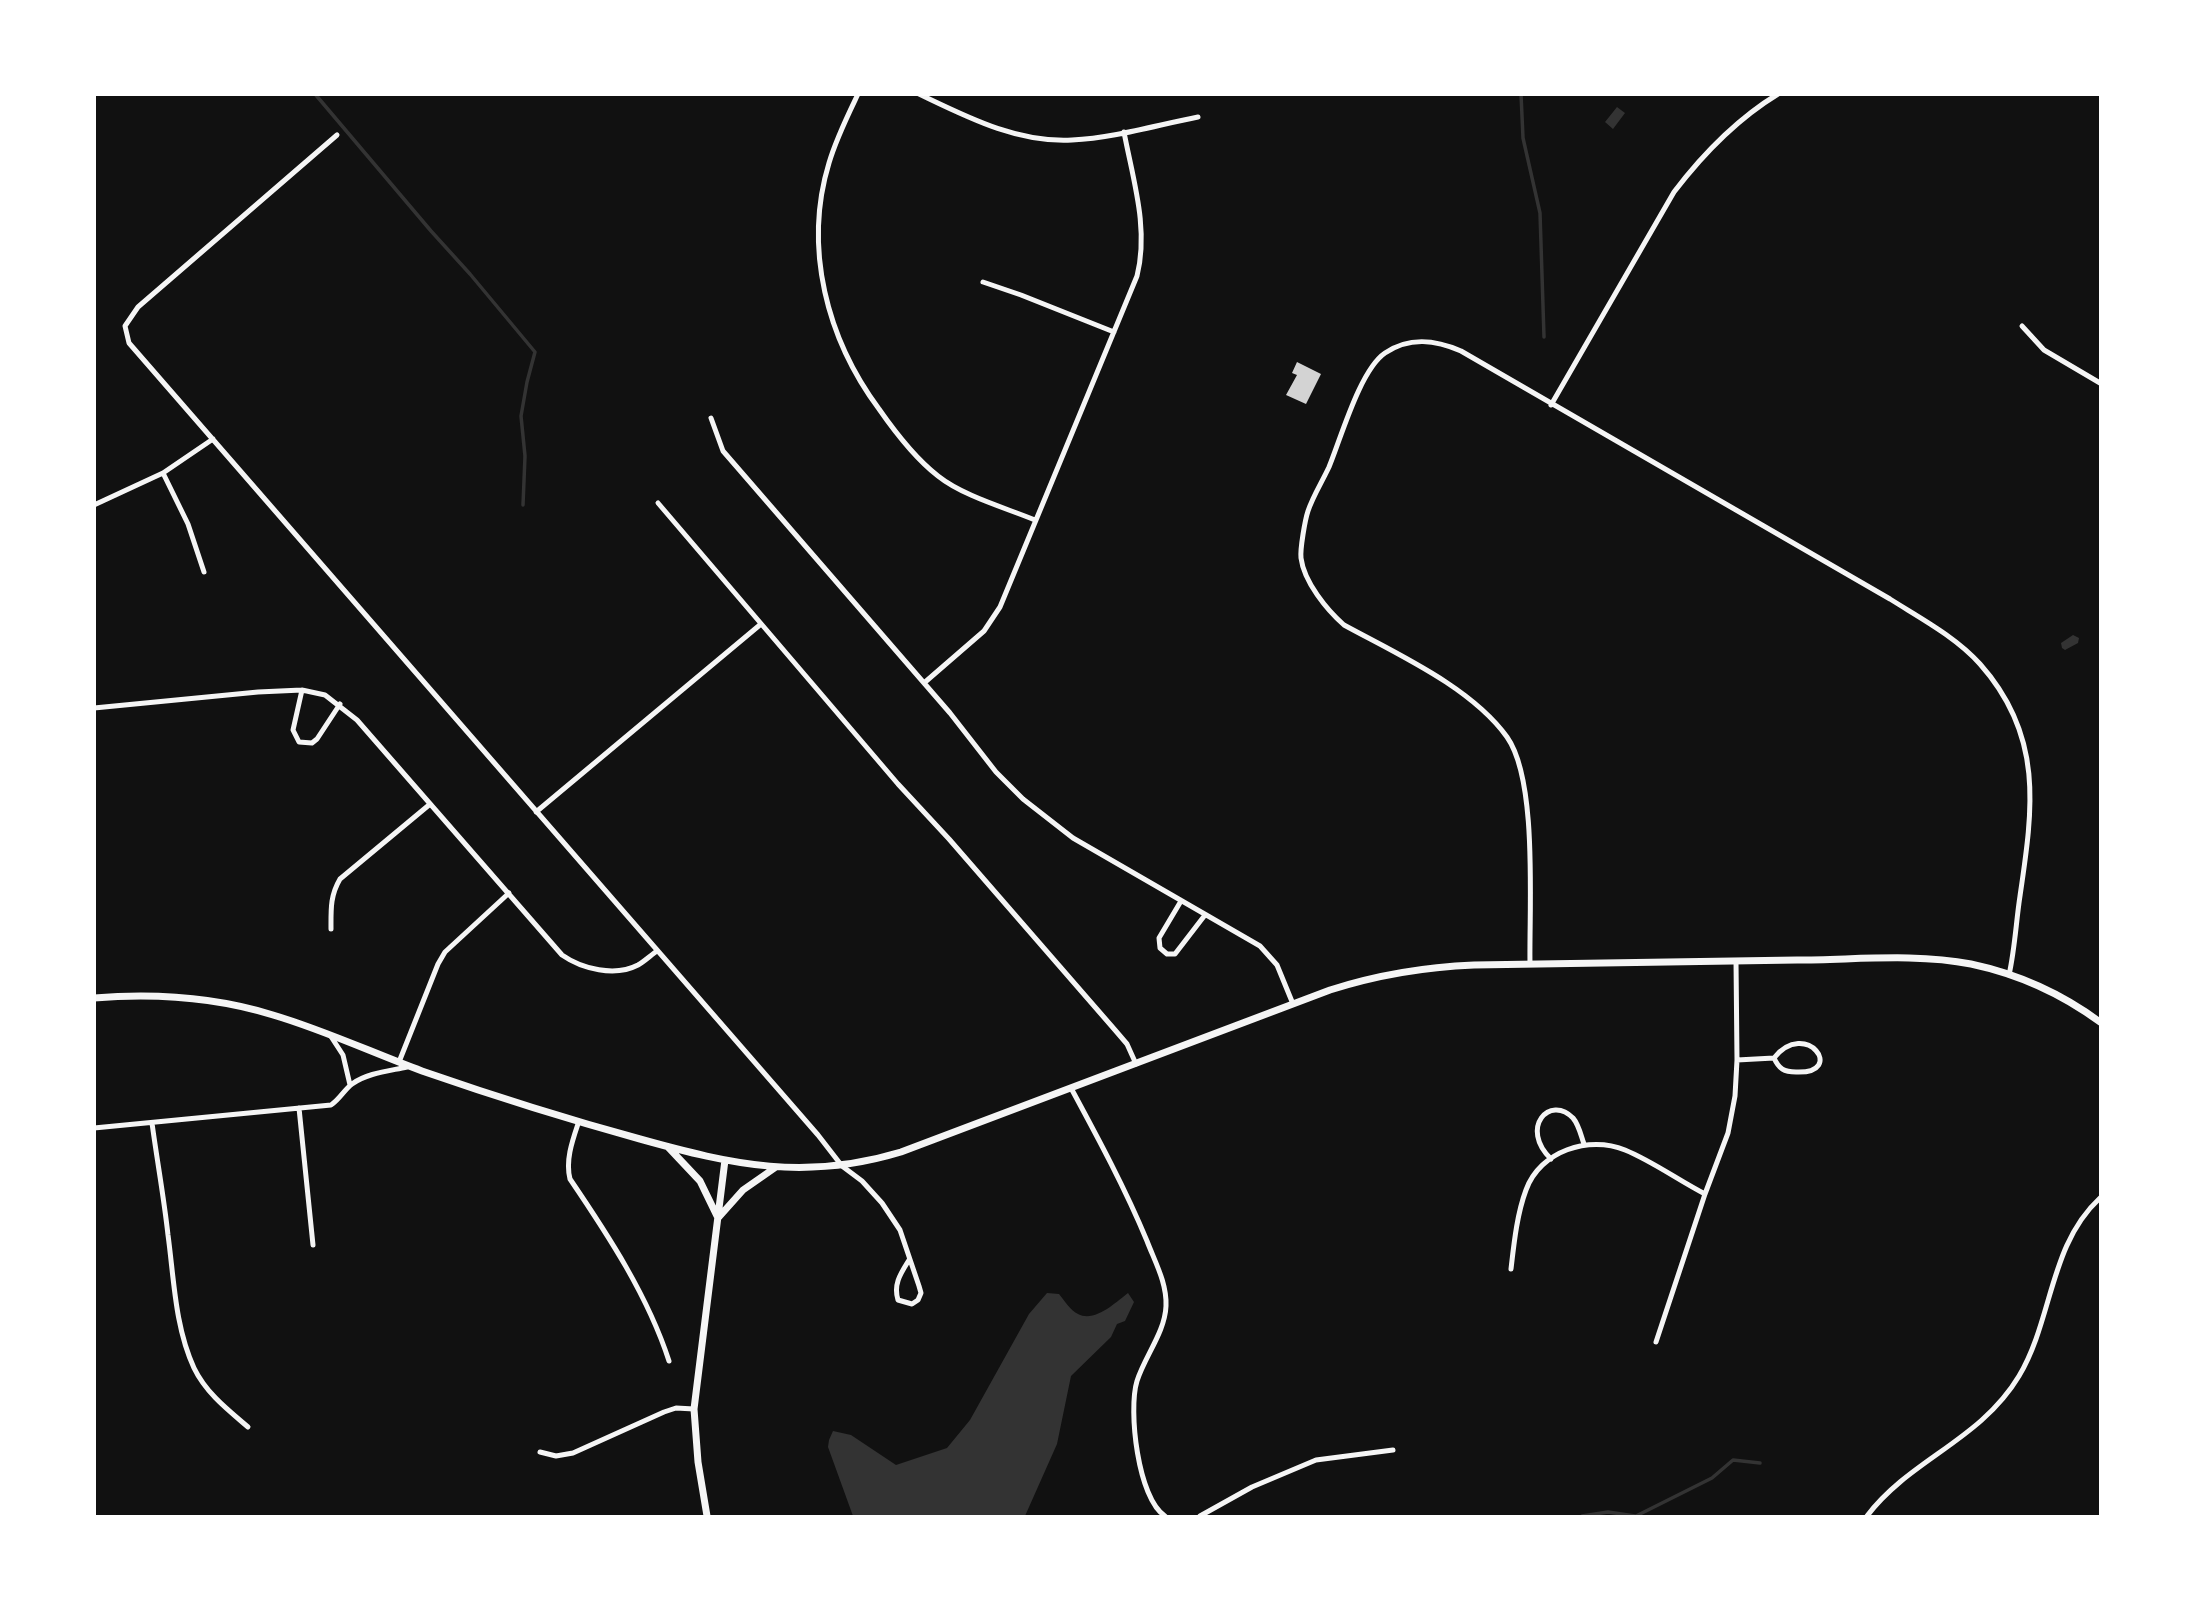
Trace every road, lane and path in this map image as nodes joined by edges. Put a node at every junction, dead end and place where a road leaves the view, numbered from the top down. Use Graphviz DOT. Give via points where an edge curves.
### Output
graph roads {
  1 [pos="858,94"];
  2 [pos="919,94"];
  3 [pos="1778,94"];
  4 [pos="1198,117"];
  5 [pos="1124,132"];
  6 [pos="338,135"];
  7 [pos="983,282"];
  8 [pos="2022,326"];
  9 [pos="1114,332"];
  10 [pos="2101,383"];
  11 [pos="1551,405"];
  12 [pos="711,418"];
  13 [pos="213,439"];
  14 [pos="163,473"];
  15 [pos="658,503"];
  16 [pos="94,505"];
  17 [pos="1035,520"];
  18 [pos="204,572"];
  19 [pos="761,624"];
  20 [pos="923,683"];
  21 [pos="302,690"];
  22 [pos="340,704"];
  23 [pos="94,708"];
  24 [pos="429,805"];
  25 [pos="537,812"];
  26 [pos="509,893"];
  27 [pos="1181,901"];
  28 [pos="1205,915"];
  29 [pos="331,929"];
  30 [pos="657,951"];
  31 [pos="1736,961"];
  32 [pos="1530,964"];
  33 [pos="2009,975"];
  34 [pos="94,998"];
  35 [pos="1293,1004"];
  36 [pos="2101,1022"];
  37 [pos="330,1035"];
  38 [pos="1774,1058"];
  39 [pos="1737,1060"];
  40 [pos="399,1062"];
  41 [pos="1136,1063"];
  42 [pos="410,1066"];
  43 [pos="350,1085"];
  44 [pos="1071,1088"];
  45 [pos="299,1108"];
  46 [pos="579,1121"];
  47 [pos="152,1123"];
  48 [pos="94,1128"];
  49 [pos="1584,1144"];
  50 [pos="668,1146"];
  51 [pos="1550,1159"];
  52 [pos="724,1160"];
  53 [pos="776,1166"];
  54 [pos="842,1166"];
  55 [pos="1705,1194"];
  56 [pos="2101,1198"];
  57 [pos="718,1218"];
  58 [pos="313,1245"];
  59 [pos="909,1260"];
  60 [pos="1511,1269"];
  61 [pos="1656,1342"];
  62 [pos="669,1361"];
  63 [pos="694,1409"];
  64 [pos="248,1427"];
  65 [pos="1393,1450"];
  66 [pos="540,1452"];
  67 [pos="707,1517"];
  68 [pos="1164,1517"];
  69 [pos="1200,1517"];
  70 [pos="1867,1517"];
  1 -- 17 [label="street" via="828,165 820,216 820,269 842,348 887,420 938,476"];
  2 -- 5 [label="street" via="995,128 1047,139"];
  3 -- 11 [label="street" via="1737,124 1674,192"];
  4 -- 5 [label="street"];
  5 -- 9 [label="street" via="1142,228 1142,256"];
  6 -- 13 [label="street" via="125,323 135,351"];
  7 -- 9 [label="street"];
  8 -- 10 [label="street" via="2044,350"];
  9 -- 17 [label="street"];
  11 -- 32 [label="street" via="1445,344 1426,340 1404,343 1384,354 1362,384 1308,512 1301,558 1310,582 1332,615 1463,693 1508,739 1523,776 1527,811"];
  11 -- 33 [label="street" via="1890,599 1980,664 2007,700 2021,730 2029,774 2027,853"];
  12 -- 20 [label="street" via="723,451"];
  13 -- 14 [label="street"];
  13 -- 25 [label="street"];
  14 -- 16 [label="street"];
  14 -- 18 [label="street" via="188,524"];
  15 -- 19 [label="street"];
  17 -- 20 [label="street" via="993,619"];
  19 -- 25 [label="street"];
  19 -- 41 [label="street" via="1127,1044"];
  20 -- 27 [label="street" via="1023,799 1073,838"];
  21 -- 22 [label="street"];
  21 -- 22 [label="street" via="293,730 299,742 317,739"];
  21 -- 23 [label="street"];
  22 -- 24 [label="street"];
  24 -- 26 [label="street"];
  24 -- 29 [label="street" via="340,879 333,891"];
  25 -- 30 [label="street"];
  26 -- 30 [label="street" via="562,955 589,968 626,969"];
  26 -- 40 [label="street" via="444,952"];
  27 -- 28 [label="street"];
  27 -- 28 [label="street" via="1159,938 1160,948 1167,954 1181,949"];
  28 -- 35 [label="street" via="1265,951 1277,965"];
  30 -- 54 [label="street"];
  31 -- 32 [label="main road"];
  31 -- 33 [label="main road" via="1930,959"];
  31 -- 39 [label="street"];
  32 -- 35 [label="main road" via="1400,972"];
  33 -- 36 [label="main road" via="2057,995"];
  34 -- 37 [label="main road" via="138,995 212,1001 272,1014"];
  35 -- 41 [label="main road"];
  37 -- 40 [label="main road"];
  37 -- 43 [label="street" via="343,1055"];
  38 -- 38 [label="street" via="1791,1045 1811,1045 1819,1064 1804,1072 1784,1072"];
  38 -- 39 [label="street"];
  39 -- 55 [label="street" via="1728,1133"];
  40 -- 42 [label="main road"];
  41 -- 44 [label="main road"];
  42 -- 43 [label="street" via="376,1073"];
  42 -- 46 [label="main road"];
  43 -- 45 [label="street" via="331,1105"];
  44 -- 54 [label="main road" via="919,1146"];
  44 -- 68 [label="street" via="1129,1198 1165,1288 1162,1326 1137,1382 1134,1428 1149,1497"];
  45 -- 47 [label="street"];
  45 -- 58 [label="street"];
  46 -- 50 [label="main road"];
  46 -- 62 [label="street" via="571,1145 570,1179 628,1272"];
  47 -- 48 [label="street"];
  47 -- 64 [label="street" via="184,1339 205,1386"];
  49 -- 51 [label="street"];
  49 -- 51 [label="street" via="1574,1119 1557,1111 1546,1113 1536,1134"];
  49 -- 55 [label="street" via="1602,1143 1624,1150"];
  50 -- 52 [label="main road"];
  50 -- 57 [label="main road" via="700,1181"];
  51 -- 60 [label="street" via="1526,1189"];
  52 -- 53 [label="main road"];
  52 -- 57 [label="main road"];
  53 -- 54 [label="main road"];
  53 -- 57 [label="main road" via="743,1190"];
  54 -- 59 [label="street" via="882,1203 900,1230"];
  55 -- 61 [label="street"];
  56 -- 70 [label="street" via="2071,1236 2031,1352 2001,1401 1980,1424 1891,1490"];
  57 -- 63 [label="main road"];
  59 -- 59 [label="street" via="921,1293 912,1304 898,1300 895,1291"];
  63 -- 66 [label="street" via="664,1412 573,1452 556,1456"];
  63 -- 67 [label="main road"];
  65 -- 69 [label="street" via="1316,1460 1252,1487"];
}
